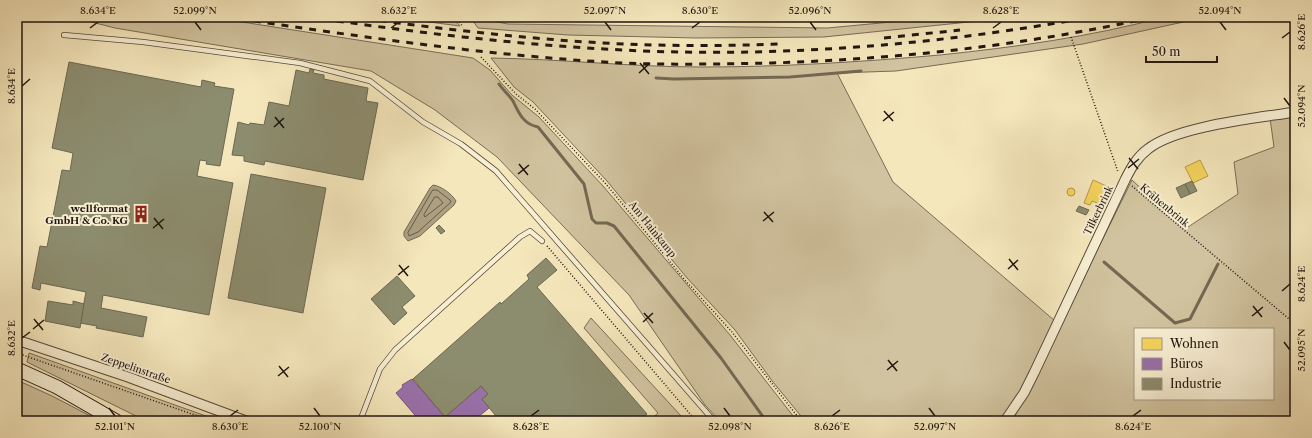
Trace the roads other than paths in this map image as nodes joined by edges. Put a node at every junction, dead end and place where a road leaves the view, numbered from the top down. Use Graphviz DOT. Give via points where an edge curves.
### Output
graph roads {
  1 [pos="64,35"];
  2 [pos="1295,112"];
  3 [pos="542,241"];
  4 [pos="17,340"];
  5 [pos="17,368"];
  6 [pos="116,421"];
  7 [pos="246,421"];
  8 [pos="360,421"];
  9 [pos="714,421"];
  10 [pos="1005,421"];
  1 -- 9 [label="lane" via="143,42 300,63 370,81 423,122 461,144 496,171"];
  2 -- 10 [label="street, Tilkerbrink" via="1185,132 1153,145 1140,155 1125,180 1024,393"];
  3 -- 8 [label="lane" via="530,231 520,237 395,350 380,369"];
  4 -- 7 [label="street, Zeppelinstraße" via="128,377"];
  5 -- 6 [label="main road" via="57,387"];
}
